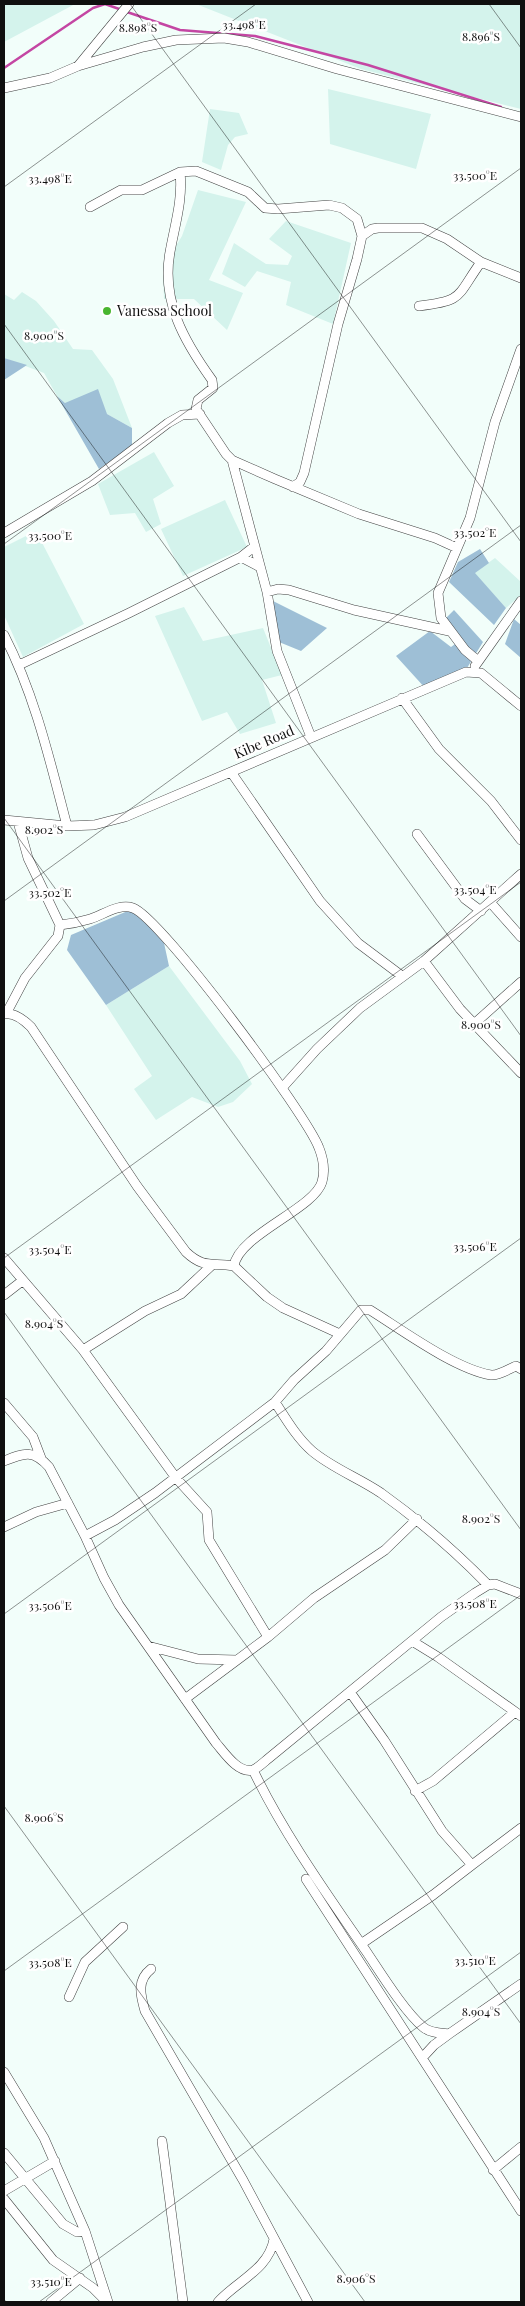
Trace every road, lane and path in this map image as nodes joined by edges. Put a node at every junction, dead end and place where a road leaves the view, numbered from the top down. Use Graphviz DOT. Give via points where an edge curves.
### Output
graph roads {
  1 [pos="129,4"];
  2 [pos="78,66"];
  3 [pos="4,88"];
  4 [pos="521,117"];
  5 [pos="180,172"];
  6 [pos="90,207"];
  7 [pos="362,236"];
  8 [pos="481,262"];
  9 [pos="521,278"];
  10 [pos="418,306"];
  11 [pos="521,349"];
  12 [pos="200,414"];
  13 [pos="232,460"];
  14 [pos="254,469"];
  15 [pos="238,480"];
  16 [pos="293,487"];
  17 [pos="4,533"];
  18 [pos="255,546"];
  19 [pos="458,548"];
  20 [pos="241,557"];
  21 [pos="260,567"];
  22 [pos="267,592"];
  23 [pos="521,601"];
  24 [pos="450,631"];
  25 [pos="4,635"];
  26 [pos="478,661"];
  27 [pos="19,665"];
  28 [pos="472,671"];
  29 [pos="402,698"];
  30 [pos="521,706"];
  31 [pos="311,737"];
  32 [pos="231,772"];
  33 [pos="4,820"];
  34 [pos="18,822"];
  35 [pos="67,826"];
  36 [pos="417,834"];
  37 [pos="521,840"];
  38 [pos="521,874"];
  39 [pos="465,899"];
  40 [pos="490,902"];
  41 [pos="481,911"];
  42 [pos="473,918"];
  43 [pos="60,925"];
  44 [pos="521,937"];
  45 [pos="424,962"];
  46 [pos="402,976"];
  47 [pos="521,982"];
  48 [pos="5,1013"];
  49 [pos="474,1024"];
  50 [pos="521,1072"];
  51 [pos="282,1088"];
  52 [pos="4,1258"];
  53 [pos="212,1265"];
  54 [pos="234,1266"];
  55 [pos="22,1281"];
  56 [pos="4,1295"];
  57 [pos="340,1334"];
  58 [pos="83,1350"];
  59 [pos="519,1365"];
  60 [pos="275,1402"];
  61 [pos="4,1403"];
  62 [pos="41,1458"];
  63 [pos="4,1461"];
  64 [pos="176,1478"];
  65 [pos="68,1503"];
  66 [pos="417,1519"];
  67 [pos="4,1527"];
  68 [pos="85,1536"];
  69 [pos="488,1585"];
  70 [pos="521,1594"];
  71 [pos="268,1637"];
  72 [pos="412,1641"];
  73 [pos="148,1646"];
  74 [pos="237,1660"];
  75 [pos="350,1692"];
  76 [pos="185,1699"];
  77 [pos="518,1714"];
  78 [pos="254,1770"];
  79 [pos="415,1791"];
  80 [pos="521,1828"];
  81 [pos="472,1865"];
  82 [pos="306,1879"];
  83 [pos="123,1927"];
  84 [pos="361,1944"];
  85 [pos="151,1968"];
  86 [pos="521,1984"];
  87 [pos="394,1992"];
  88 [pos="70,1996"];
  89 [pos="400,2024"];
  90 [pos="449,2034"];
  91 [pos="422,2058"];
  92 [pos="4,2072"];
  93 [pos="162,2141"];
  94 [pos="521,2147"];
  95 [pos="4,2153"];
  96 [pos="55,2161"];
  97 [pos="493,2170"];
  98 [pos="25,2179"];
  99 [pos="4,2191"];
  100 [pos="4,2200"];
  101 [pos="521,2212"];
  102 [pos="85,2231"];
  103 [pos="274,2239"];
  104 [pos="80,2278"];
  105 [pos="51,2302"];
  106 [pos="108,2302"];
  107 [pos="183,2302"];
  108 [pos="218,2302"];
  109 [pos="308,2302"];
  1 -- 2 [label="street"];
  2 -- 3 [label="street" via="50,78"];
  2 -- 4 [label="street" via="176,40 224,38"];
  5 -- 6 [label="street" via="142,190 113,193"];
  5 -- 7 [label="street" via="196,171 244,190 265,208 321,205 342,208 357,219"];
  5 -- 12 [label="street" via="181,204 169,258 168,289 184,339 212,380 213,388 196,403"];
  7 -- 8 [label="street" via="378,228 422,228 447,239"];
  7 -- 16 [label="street" via="304,473"];
  8 -- 9 [label="street"];
  8 -- 10 [label="street" via="454,299"];
  11 -- 19 [label="street" via="495,422 470,518"];
  12 -- 13 [label="street"];
  12 -- 17 [label="street" via="182,415 168,423 92,481"];
  13 -- 14 [label="street"];
  13 -- 15 [label="street"];
  14 -- 15 [label="street"];
  14 -- 16 [label="street"];
  15 -- 18 [label="street"];
  16 -- 19 [label="street"];
  18 -- 20 [label="street"];
  18 -- 21 [label="street"];
  19 -- 24 [label="street" via="438,592 441,618"];
  20 -- 21 [label="street"];
  20 -- 27 [label="street"];
  21 -- 22 [label="street"];
  22 -- 24 [label="street" via="289,590 354,610"];
  22 -- 31 [label="street" via="278,651"];
  23 -- 26 [label="street"];
  24 -- 26 [label="street"];
  25 -- 27 [label="street"];
  26 -- 28 [label="street"];
  27 -- 35 [label="street" via="44,740"];
  28 -- 29 [label="street, Kibe Road"];
  28 -- 30 [label="street" via="481,673"];
  29 -- 31 [label="street, Kibe Road"];
  29 -- 37 [label="street" via="433,742 491,801"];
  31 -- 32 [label="street, Kibe Road"];
  32 -- 35 [label="street, Kibe Road" via="125,817 94,825"];
  32 -- 46 [label="street" via="320,901 358,943"];
  33 -- 34 [label="street, Kibe Road"];
  34 -- 35 [label="street, Kibe Road"];
  34 -- 43 [label="street" via="28,858"];
  36 -- 39 [label="street"];
  38 -- 40 [label="street"];
  39 -- 41 [label="street"];
  39 -- 42 [label="street"];
  40 -- 41 [label="street"];
  40 -- 44 [label="street"];
  41 -- 42 [label="street"];
  42 -- 45 [label="street"];
  43 -- 48 [label="street" via="58,936 25,978"];
  43 -- 51 [label="street" via="92,919 120,907 131,907 141,912 173,945"];
  45 -- 46 [label="street"];
  45 -- 49 [label="street"];
  46 -- 51 [label="street" via="340,1026"];
  47 -- 49 [label="street"];
  48 -- 53 [label="street" via="20,1018 31,1027 137,1186 186,1252 195,1261"];
  49 -- 50 [label="street"];
  51 -- 54 [label="street" via="319,1148 324,1170 322,1184 245,1247 235,1258"];
  52 -- 55 [label="street"];
  53 -- 54 [label="street"];
  53 -- 58 [label="street" via="180,1294 145,1311"];
  54 -- 57 [label="street" via="283,1308"];
  55 -- 56 [label="street"];
  55 -- 58 [label="street"];
  57 -- 59 [label="street" via="361,1310 370,1310 471,1370 493,1375"];
  57 -- 60 [label="street"];
  58 -- 64 [label="street"];
  60 -- 64 [label="street"];
  60 -- 66 [label="street" via="312,1451 376,1489"];
  61 -- 62 [label="street" via="33,1437"];
  62 -- 63 [label="street" via="29,1453"];
  62 -- 65 [label="street"];
  64 -- 68 [label="street" via="116,1520"];
  64 -- 71 [label="street" via="207,1512 209,1540"];
  65 -- 67 [label="street" via="36,1512"];
  65 -- 68 [label="street"];
  66 -- 69 [label="street"];
  66 -- 71 [label="street" via="385,1550 314,1598"];
  68 -- 73 [label="street" via="119,1605"];
  69 -- 70 [label="street" via="502,1585"];
  69 -- 72 [label="street"];
  71 -- 74 [label="street"];
  72 -- 75 [label="street"];
  72 -- 77 [label="street"];
  73 -- 74 [label="street" via="198,1659"];
  73 -- 76 [label="street"];
  74 -- 76 [label="street"];
  75 -- 78 [label="street"];
  75 -- 79 [label="street"];
  76 -- 78 [label="street" via="232,1761 246,1770"];
  77 -- 79 [label="street" via="433,1781"];
  78 -- 84 [label="street" via="287,1835"];
  79 -- 81 [label="street" via="442,1831"];
  80 -- 81 [label="street"];
  81 -- 84 [label="street"];
  82 -- 89 [label="street"];
  83 -- 88 [label="street" via="85,1962"];
  84 -- 87 [label="street"];
  85 -- 103 [label="street" via="140,1985 145,2010"];
  86 -- 90 [label="street"];
  87 -- 89 [label="street"];
  87 -- 90 [label="street" via="423,2027"];
  89 -- 91 [label="street"];
  90 -- 91 [label="street"];
  91 -- 97 [label="street"];
  92 -- 96 [label="street"];
  93 -- 107 [label="street"];
  94 -- 97 [label="street"];
  95 -- 98 [label="street"];
  96 -- 98 [label="street"];
  96 -- 102 [label="street"];
  97 -- 101 [label="street"];
  98 -- 99 [label="street"];
  98 -- 102 [label="street" via="63,2224 77,2232"];
  100 -- 104 [label="street" via="53,2260"];
  102 -- 106 [label="street"];
  103 -- 108 [label="street" via="269,2255"];
  103 -- 109 [label="street"];
  104 -- 105 [label="street"];
  104 -- 106 [label="street"];
}
